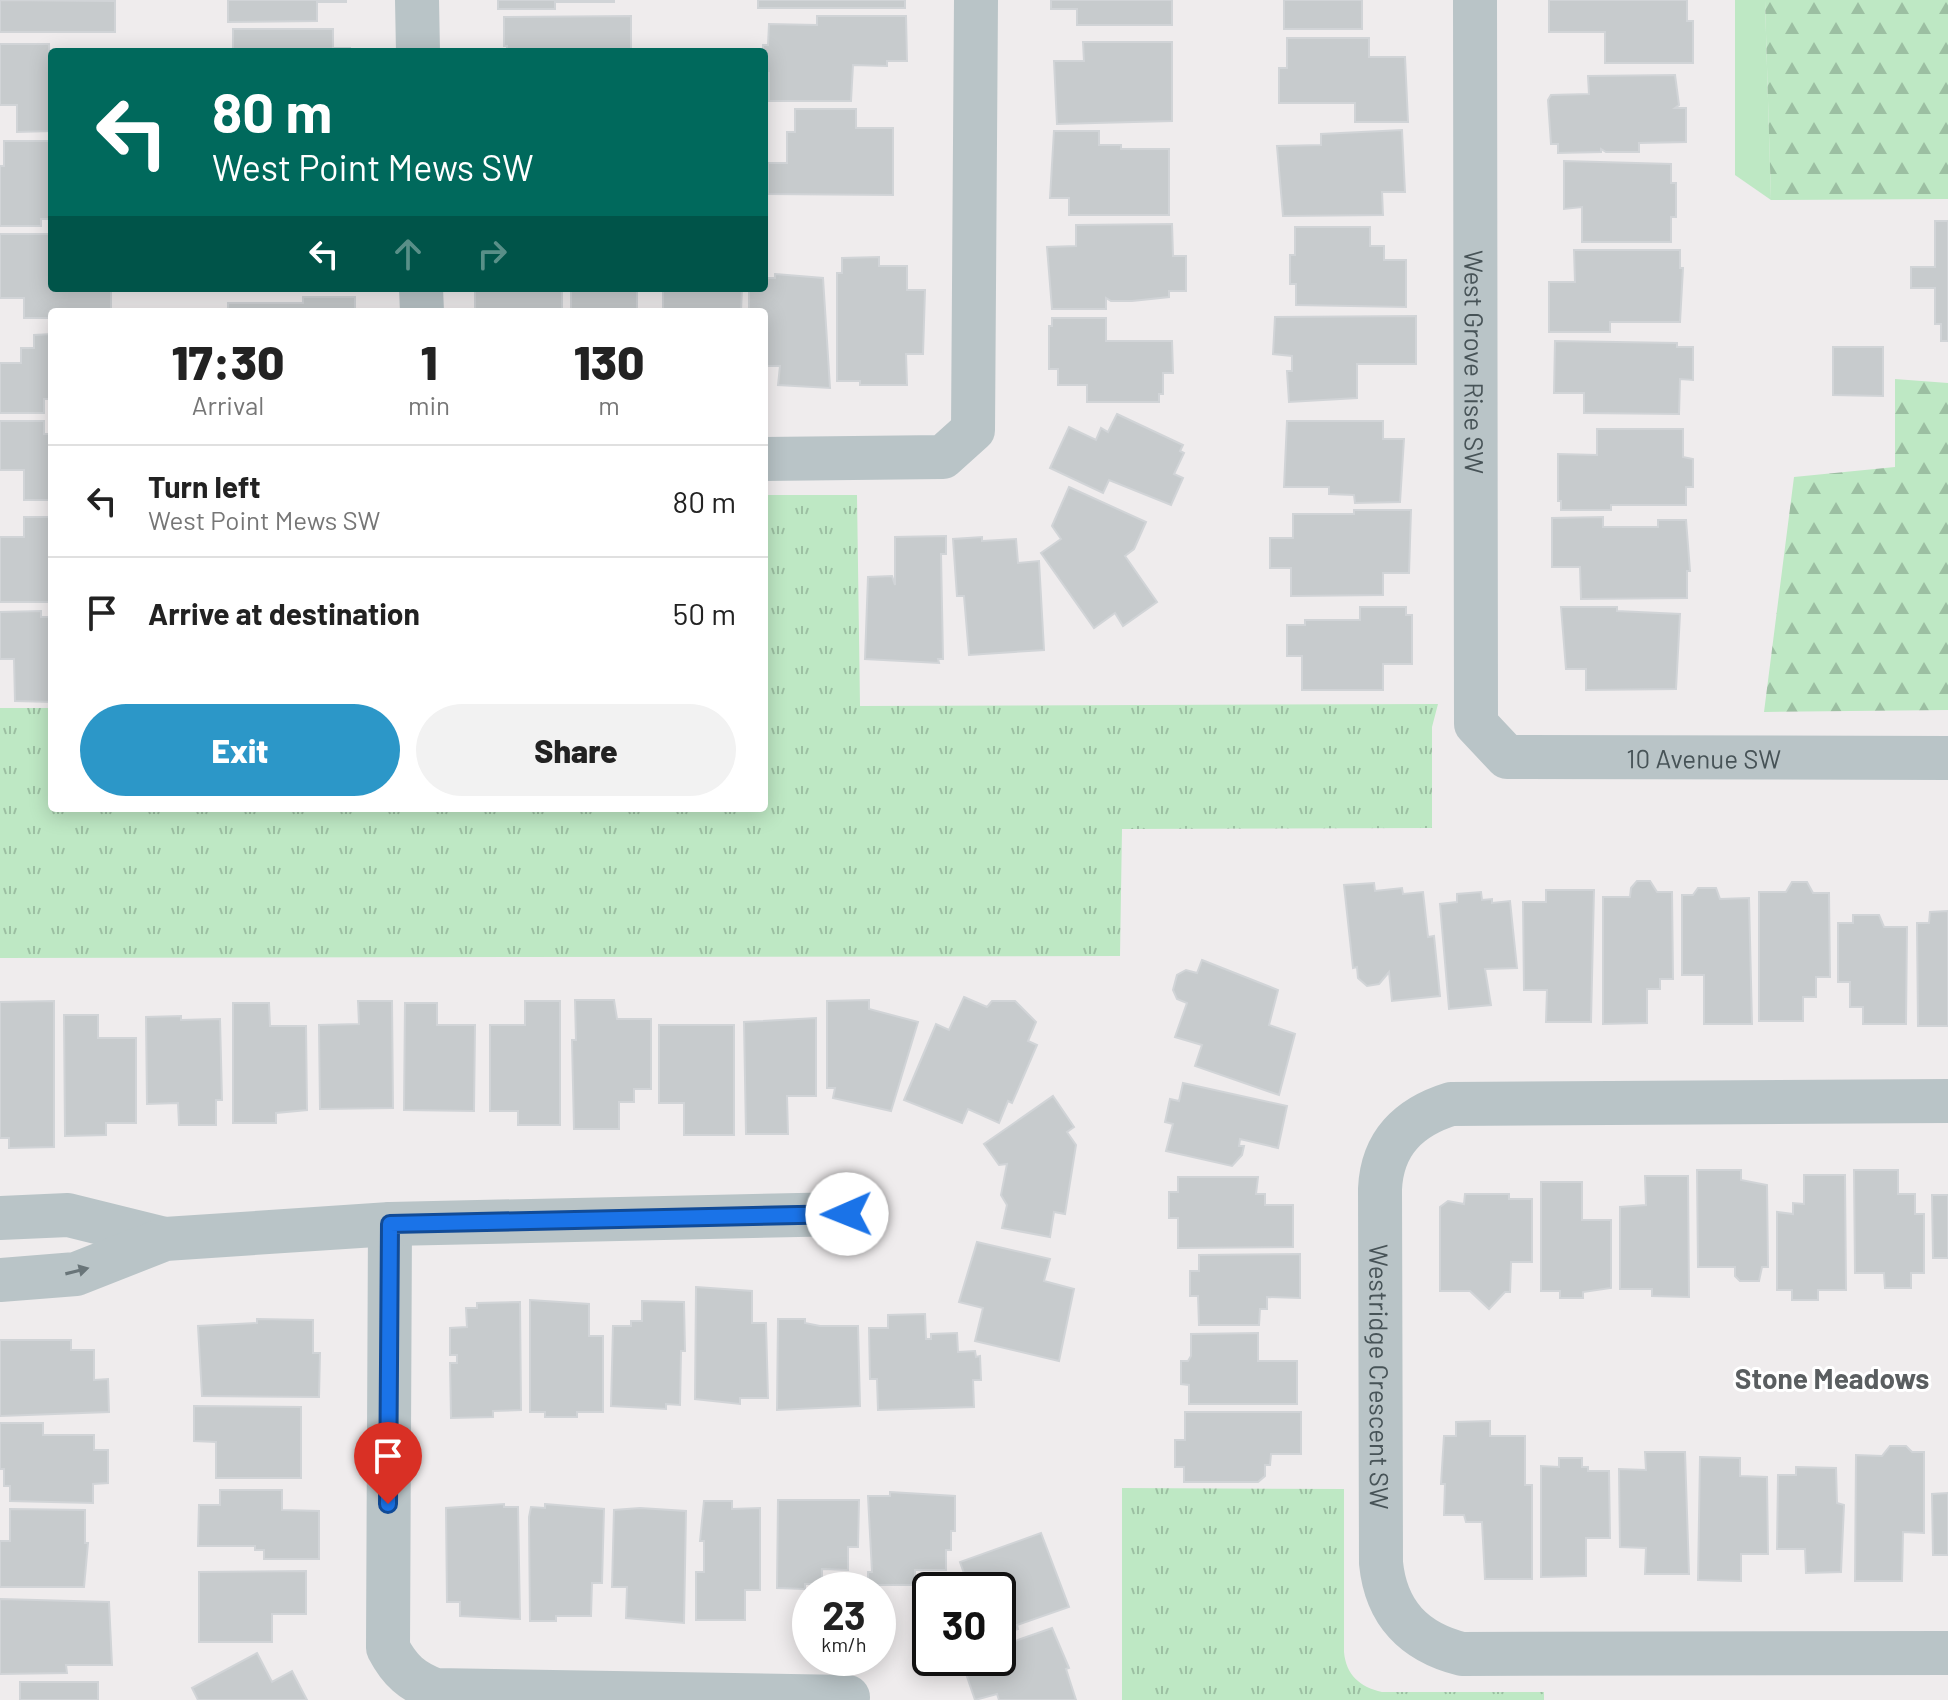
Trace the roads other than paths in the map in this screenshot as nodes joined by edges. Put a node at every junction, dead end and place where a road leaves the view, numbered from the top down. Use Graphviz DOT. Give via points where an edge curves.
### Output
graph roads {
  1 [pos="417,0"];
  2 [pos="976,0"];
  3 [pos="1475,0"];
  4 [pos="418,48"];
  5 [pos="768,459"];
  6 [pos="1476,724"];
  7 [pos="1948,758"];
  8 [pos="1948,1101"];
  9 [pos="847,1214"];
  10 [pos="0,1218"];
  11 [pos="390,1224"];
  12 [pos="165,1239"];
  13 [pos="0,1280"];
  14 [pos="1948,1653"];
  15 [pos="848,1697"];
  1 -- 4 [label="street"];
  2 -- 5 [label="street" via="973,430 943,457"];
  3 -- 6 [label="street, West Grove Rise SW"];
  6 -- 7 [label="street, 10 Avenue SW" via="1507,757"];
  8 -- 14 [label="street, Westridge Crescent SW" via="1451,1104 1416,1117 1400,1132 1384,1160 1380,1189 1381,1563 1387,1597 1415,1635 1435,1648 1462,1654"];
  9 -- 11 [label="street"];
  10 -- 12 [label="street" via="68,1215"];
  11 -- 12 [label="street"];
  11 -- 15 [label="street" via="388,1648 413,1682 435,1690"];
  13 -- 12 [label="street, one-way" via="76,1274"];
}
